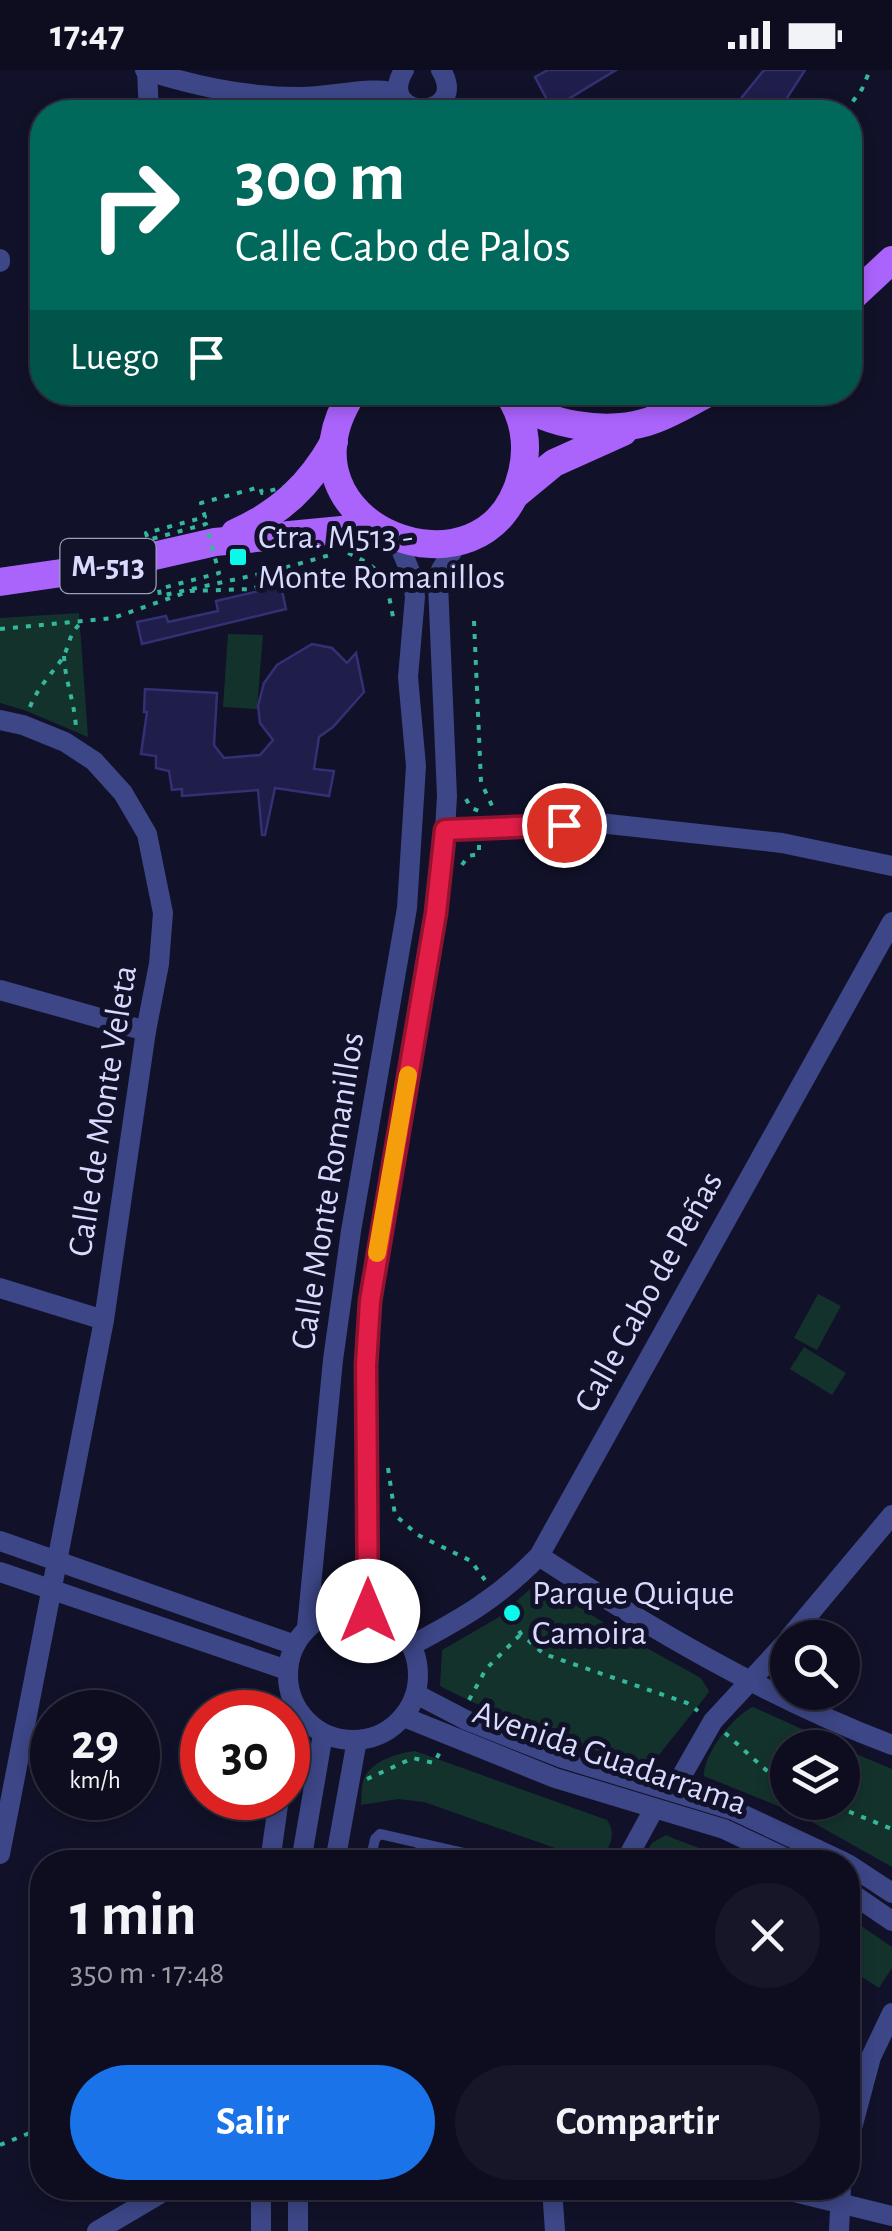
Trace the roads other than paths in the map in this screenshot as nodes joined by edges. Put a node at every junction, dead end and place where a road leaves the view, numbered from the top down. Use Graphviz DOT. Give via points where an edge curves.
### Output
graph roads {
  1 [pos="146,70"];
  2 [pos="403,70"];
  3 [pos="450,73"];
  4 [pos="147,100"];
  5 [pos="270,100"];
  6 [pos="326,100"];
  7 [pos="400,100"];
  8 [pos="403,100"];
  9 [pos="443,100"];
  10 [pos="892,260"];
  11 [pos="862,288"];
  12 [pos="347,405"];
  13 [pos="513,405"];
  14 [pos="523,405"];
  15 [pos="682,405"];
  16 [pos="646,422"];
  17 [pos="334,442"];
  18 [pos="513,497"];
  19 [pos="385,533"];
  20 [pos="459,540"];
  21 [pos="215,542"];
  22 [pos="0,582"];
  23 [pos="0,720"];
  24 [pos="446,765"];
  25 [pos="416,766"];
  26 [pos="445,830"];
  27 [pos="892,866"];
  28 [pos="410,872"];
  29 [pos="439,882"];
  30 [pos="892,922"];
  31 [pos="0,990"];
  32 [pos="146,1031"];
  33 [pos="0,1288"];
  34 [pos="104,1320"];
  35 [pos="892,1515"];
  36 [pos="0,1541"];
  37 [pos="539,1556"];
  38 [pos="56,1560"];
  39 [pos="0,1572"];
  40 [pos="50,1588"];
  41 [pos="368,1611"];
  42 [pos="804,1620"];
  43 [pos="301,1636"];
  44 [pos="412,1645"];
  45 [pos="770,1658"];
  46 [pos="287,1670"];
  47 [pos="751,1678"];
  48 [pos="291,1690"];
  49 [pos="416,1694"];
  50 [pos="404,1717"];
  51 [pos="310,1723"];
  52 [pos="323,1734"];
  53 [pos="358,1740"];
  54 [pos="892,1745"];
  55 [pos="674,1791"];
  56 [pos="654,1809"];
  57 [pos="275,1820"];
  58 [pos="1,1843"];
  59 [pos="421,1845"];
  60 [pos="272,1850"];
  61 [pos="303,1850"];
  62 [pos="337,1850"];
  63 [pos="372,1850"];
  64 [pos="420,1850"];
  65 [pos="436,1850"];
  66 [pos="632,1850"];
  67 [pos="769,1850"];
  68 [pos="817,1850"];
  69 [pos="860,1873"];
  70 [pos="892,1893"];
  71 [pos="860,1899"];
  72 [pos="892,1921"];
  73 [pos="892,2013"];
  74 [pos="860,2098"];
  75 [pos="150,2200"];
  76 [pos="261,2200"];
  77 [pos="298,2200"];
  78 [pos="553,2200"];
  79 [pos="840,2200"];
  80 [pos="852,2200"];
  81 [pos="892,2216"];
  82 [pos="97,2231"];
  83 [pos="261,2231"];
  84 [pos="298,2231"];
  85 [pos="555,2231"];
  86 [pos="839,2231"];
  1 -- 4 [label="street"];
  1 -- 5 [label="street"];
  2 -- 8 [label="street" via="398,86"];
  3 -- 9 [label="street"];
  6 -- 7 [label="street" via="387,90"];
  10 -- 11 [label="main road"];
  12 -- 17 [label="main road"];
  13 -- 18 [label="main road" via="525,438"];
  14 -- 16 [label="main road" via="573,425"];
  15 -- 16 [label="main road"];
  16 -- 18 [label="main road" via="554,464"];
  17 -- 19 [label="main road" via="342,490"];
  17 -- 21 [label="main road, M-513" via="290,500"];
  18 -- 20 [label="main road" via="490,524"];
  19 -- 20 [label="main road" via="428,545"];
  19 -- 21 [label="main road, M-513"];
  19 -- 25 [label="street, Calle Monte Romanillos" via="412,576 408,676"];
  20 -- 24 [label="street, Calle Monte Romanillos" via="438,584"];
  21 -- 22 [label="main road, M-513"];
  23 -- 32 [label="street, Calle de Monte Veleta" via="24,725 94,761 123,792 147,834 163,912"];
  24 -- 25 [label="street" via="429,757"];
  24 -- 26 [label="street, Calle Monte Romanillos"];
  25 -- 28 [label="street, Calle Monte Romanillos"];
  26 -- 27 [label="street" via="487,823 599,823 782,843"];
  26 -- 29 [label="street, Calle Monte Romanillos"];
  28 -- 29 [label="street" via="419,881"];
  28 -- 43 [label="street, Calle Monte Romanillos" via="351,1230"];
  29 -- 41 [label="street, Calle Monte Romanillos" via="370,1301"];
  30 -- 37 [label="street, Calle Cabo de Peñas"];
  31 -- 32 [label="street"];
  32 -- 34 [label="street, Calle de Monte Veleta"];
  33 -- 34 [label="street"];
  34 -- 38 [label="street, Calle de Monte Veleta"];
  35 -- 42 [label="street"];
  36 -- 38 [label="street"];
  37 -- 44 [label="street, Calle Cabo de Peñas" via="496,1596"];
  37 -- 47 [label="street"];
  38 -- 40 [label="street, Calle de Monte Veleta"];
  38 -- 43 [label="street"];
  39 -- 40 [label="street"];
  40 -- 46 [label="street"];
  40 -- 58 [label="street, Calle de Monte Veleta"];
  41 -- 43 [label="street" via="325,1615"];
  41 -- 44 [label="street" via="386,1618"];
  43 -- 46 [label="street"];
  44 -- 49 [label="street"];
  45 -- 47 [label="street"];
  46 -- 48 [label="street"];
  47 -- 54 [label="street"];
  47 -- 55 [label="street" via="713,1722"];
  49 -- 50 [label="street"];
  49 -- 55 [label="street, Avenida Guadarrama" via="562,1758"];
  50 -- 53 [label="street"];
  50 -- 56 [label="street, Avenida Guadarrama" via="554,1778"];
  51 -- 52 [label="street"];
  52 -- 53 [label="street"];
  52 -- 61 [label="street"];
  53 -- 62 [label="street"];
  55 -- 68 [label="street, Avenida Guadarrama"];
  56 -- 66 [label="street"];
  56 -- 67 [label="street, Avenida Guadarrama"];
  57 -- 60 [label="street"];
  59 -- 63 [label="lane" via="380,1834"];
  59 -- 64 [label="lane"];
  59 -- 65 [label="lane"];
  69 -- 70 [label="street, Avenida Guadarrama"];
  71 -- 72 [label="street"];
  73 -- 74 [label="street"];
  75 -- 82 [label="street"];
  76 -- 83 [label="street"];
  77 -- 84 [label="street"];
  78 -- 85 [label="street"];
  79 -- 86 [label="street"];
  80 -- 81 [label="street"];
}
